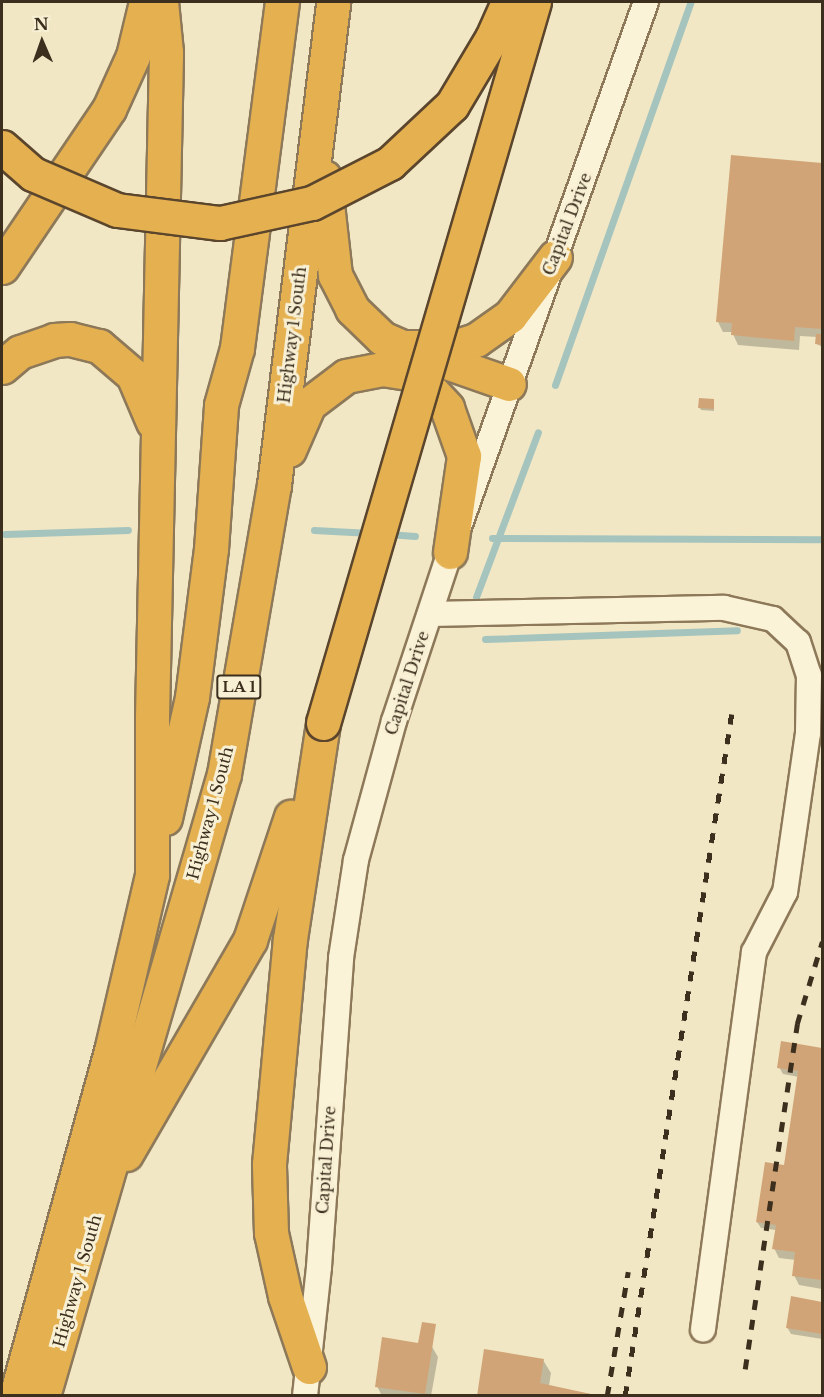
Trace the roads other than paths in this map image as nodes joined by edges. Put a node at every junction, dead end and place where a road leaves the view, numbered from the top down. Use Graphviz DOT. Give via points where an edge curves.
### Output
graph roads {
  1 [pos="146,2"];
  2 [pos="161,2"];
  3 [pos="269,2"];
  4 [pos="282,2"];
  5 [pos="508,2"];
  6 [pos="534,2"];
  7 [pos="646,2"];
  8 [pos="333,3"];
  9 [pos="276,68"];
  10 [pos="318,130"];
  11 [pos="2,147"];
  12 [pos="555,257"];
  13 [pos="2,267"];
  14 [pos="405,360"];
  15 [pos="2,367"];
  16 [pos="506,393"];
  17 [pos="157,434"];
  18 [pos="274,485"];
  19 [pos="450,552"];
  20 [pos="430,614"];
  21 [pos="323,723"];
  22 [pos="152,875"];
  23 [pos="100,1200"];
  24 [pos="703,1330"];
  25 [pos="44,1344"];
  26 [pos="307,1381"];
  27 [pos="16,1395"];
  28 [pos="43,1395"];
  1 -- 13 [label="highway" via="133,56 109,109"];
  2 -- 17 [label="highway" via="166,52"];
  3 -- 9 [label="highway"];
  4 -- 9 [label="highway"];
  5 -- 11 [label="highway, bridge" via="492,38 452,105 390,163 312,203 220,223 117,210 33,174"];
  6 -- 21 [label="highway, bridge"];
  7 -- 12 [label="street, Capital Drive"];
  8 -- 10 [label="highway, Highway 1 South / LA 1"];
  9 -- 22 [label="highway" via="237,348 221,405 211,549 192,697"];
  10 -- 14 [label="highway" via="335,275 352,309"];
  10 -- 18 [label="highway, Highway 1 South / LA 1"];
  12 -- 14 [label="highway" via="510,316 476,340"];
  12 -- 16 [label="street, Capital Drive"];
  14 -- 16 [label="highway"];
  14 -- 18 [label="highway" via="346,376 309,404"];
  14 -- 19 [label="highway" via="447,408 464,456"];
  15 -- 17 [label="highway" via="20,352 54,340 70,339 99,346 133,375"];
  16 -- 19 [label="street, Capital Drive"];
  17 -- 22 [label="highway"];
  18 -- 23 [label="highway, Highway 1 South / LA 1" via="224,774"];
  19 -- 20 [label="street, Capital Drive"];
  20 -- 24 [label="street" via="724,608 773,619 798,642 809,675 808,733 785,892 753,952"];
  20 -- 26 [label="street, Capital Drive" via="394,721 356,860 341,958"];
  21 -- 23 [label="highway" via="250,940"];
  21 -- 26 [label="highway" via="290,939 269,1164 271,1233"];
  22 -- 25 [label="highway"];
  23 -- 25 [label="highway, Highway 1 South / LA 1"];
  25 -- 27 [label="highway"];
  25 -- 28 [label="highway, Highway 1 South / LA 1"];
}
